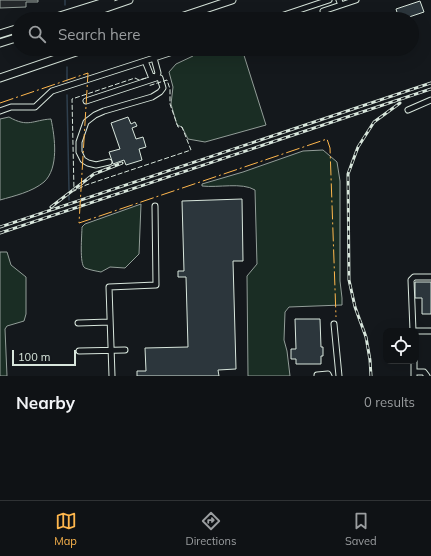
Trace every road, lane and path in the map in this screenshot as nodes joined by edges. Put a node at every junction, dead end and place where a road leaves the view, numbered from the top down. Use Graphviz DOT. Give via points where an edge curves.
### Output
graph roads {
  1 [pos="111,0"];
  2 [pos="128,0"];
  3 [pos="232,0"];
  4 [pos="329,0"];
  5 [pos="356,0"];
  6 [pos="340,2"];
  7 [pos="72,12"];
  8 [pos="94,12"];
  9 [pos="196,12"];
  10 [pos="293,12"];
  11 [pos="323,12"];
  12 [pos="12,30"];
  13 [pos="0,34"];
  14 [pos="12,39"];
  15 [pos="0,43"];
  16 [pos="64,56"];
  17 [pos="160,56"];
  18 [pos="154,58"];
  19 [pos="146,61"];
  20 [pos="0,78"];
  21 [pos="156,78"];
  22 [pos="431,100"];
  23 [pos="86,101"];
  24 [pos="408,110"];
  25 [pos="0,111"];
  26 [pos="109,162"];
  27 [pos="155,206"];
  28 [pos="431,278"];
  29 [pos="110,322"];
  30 [pos="78,323"];
  31 [pos="334,324"];
  32 [pos="413,328"];
  33 [pos="419,331"];
  34 [pos="431,331"];
  35 [pos="111,350"];
  36 [pos="125,350"];
  37 [pos="79,351"];
  38 [pos="414,374"];
  39 [pos="112,376"];
  40 [pos="317,376"];
  41 [pos="329,376"];
  42 [pos="339,376"];
  43 [pos="427,376"];
  1 -- 7 [label="highway"];
  2 -- 8 [label="highway"];
  3 -- 9 [label="highway"];
  4 -- 10 [label="street"];
  5 -- 6 [label="street"];
  6 -- 11 [label="street"];
  12 -- 13 [label="highway"];
  14 -- 15 [label="highway"];
  16 -- 20 [label="highway"];
  17 -- 18 [label="street"];
  18 -- 19 [label="street"];
  18 -- 21 [label="street" via="158,73"];
  19 -- 21 [label="street" via="151,76"];
  19 -- 25 [label="street" via="52,91 35,107 11,107"];
  21 -- 23 [label="street"];
  21 -- 26 [label="street" via="160,78 163,88 160,92 152,97 95,115 86,122 79,142 79,152 83,160 96,165"];
  22 -- 24 [label="street"];
  27 -- 29 [label="street" via="156,285 109,287"];
  28 -- 32 [label="street" via="414,277 411,280"];
  29 -- 30 [label="street"];
  29 -- 35 [label="street"];
  31 -- 42 [label="street"];
  33 -- 34 [label="street"];
  35 -- 36 [label="street"];
  35 -- 37 [label="street"];
  35 -- 39 [label="street"];
  38 -- 43 [label="street" via="424,372"];
  40 -- 41 [label="street"];
}
